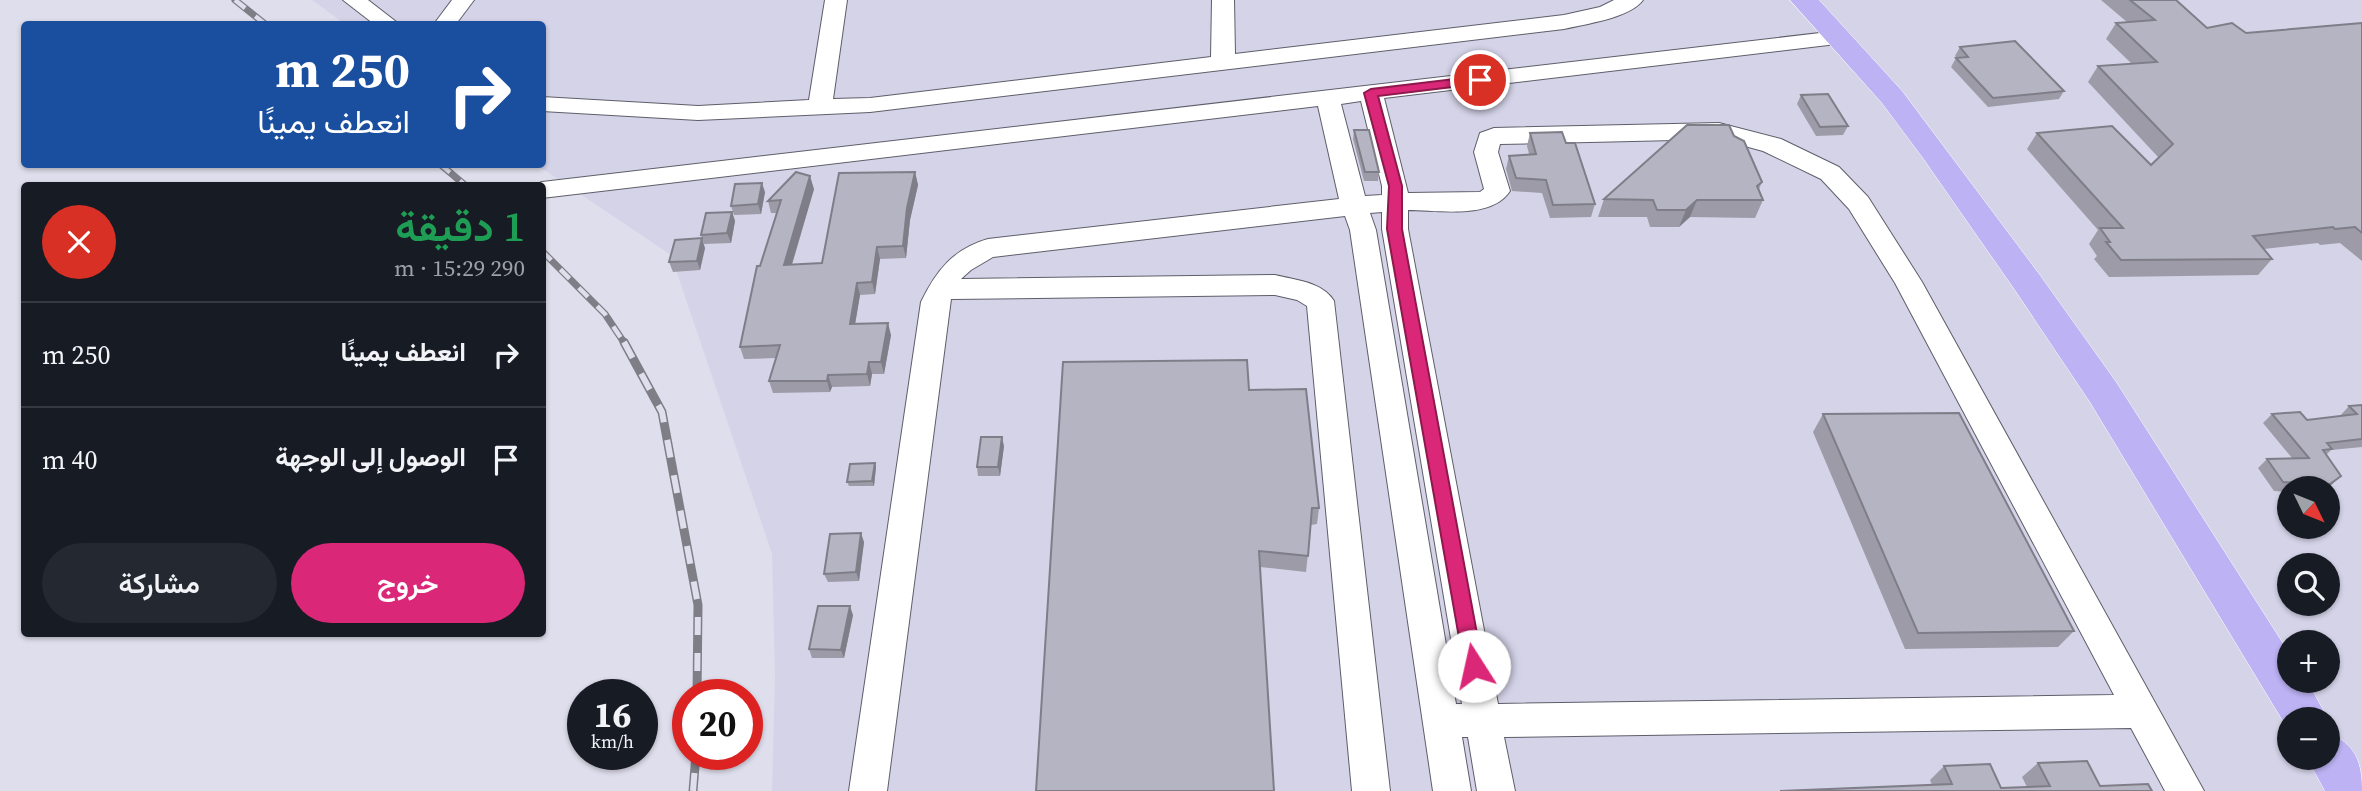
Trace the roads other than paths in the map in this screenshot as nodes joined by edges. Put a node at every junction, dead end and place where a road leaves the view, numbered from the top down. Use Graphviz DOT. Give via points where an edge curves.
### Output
graph roads {
  1 [pos="354,0"];
  2 [pos="463,0"];
  3 [pos="836,0"];
  4 [pos="1223,0"];
  5 [pos="1632,0"];
  6 [pos="1804,0"];
  7 [pos="384,21"];
  8 [pos="447,21"];
  9 [pos="1837,38"];
  10 [pos="1223,63"];
  11 [pos="1371,93"];
  12 [pos="1328,98"];
  13 [pos="546,104"];
  14 [pos="820,108"];
  15 [pos="546,190"];
  16 [pos="1395,202"];
  17 [pos="1354,206"];
  18 [pos="941,289"];
  19 [pos="2299,707"];
  20 [pos="2141,711"];
  21 [pos="1440,721"];
  22 [pos="1484,721"];
  23 [pos="2338,770"];
  24 [pos="868,791"];
  25 [pos="1371,791"];
  26 [pos="1452,791"];
  27 [pos="1496,791"];
  28 [pos="2185,791"];
  29 [pos="2350,791"];
  1 -- 7 [label="street"];
  2 -- 8 [label="street"];
  3 -- 14 [label="street"];
  4 -- 10 [label="street"];
  5 -- 10 [label="street" via="1607,12 1564,22"];
  6 -- 9 [label="main road"];
  9 -- 11 [label="street"];
  9 -- 19 [label="main road" via="1934,151 2103,392"];
  10 -- 14 [label="street"];
  11 -- 12 [label="street"];
  11 -- 16 [label="street"];
  12 -- 15 [label="street"];
  12 -- 17 [label="street"];
  13 -- 14 [label="street" via="698,113"];
  16 -- 17 [label="street"];
  16 -- 20 [label="street" via="1489,198 1497,191 1486,152 1489,138 1494,136 1719,131 1772,145 1830,173 1859,203 1908,282"];
  16 -- 22 [label="street" via="1395,229"];
  17 -- 18 [label="street" via="988,248 962,260"];
  17 -- 21 [label="street" via="1363,230"];
  18 -- 24 [label="street"];
  18 -- 25 [label="street" via="1275,285 1320,301"];
  20 -- 22 [label="street"];
  20 -- 28 [label="street"];
  21 -- 22 [label="street"];
  21 -- 26 [label="street"];
  22 -- 27 [label="street"];
  23 -- 29 [label="main road"];
}
